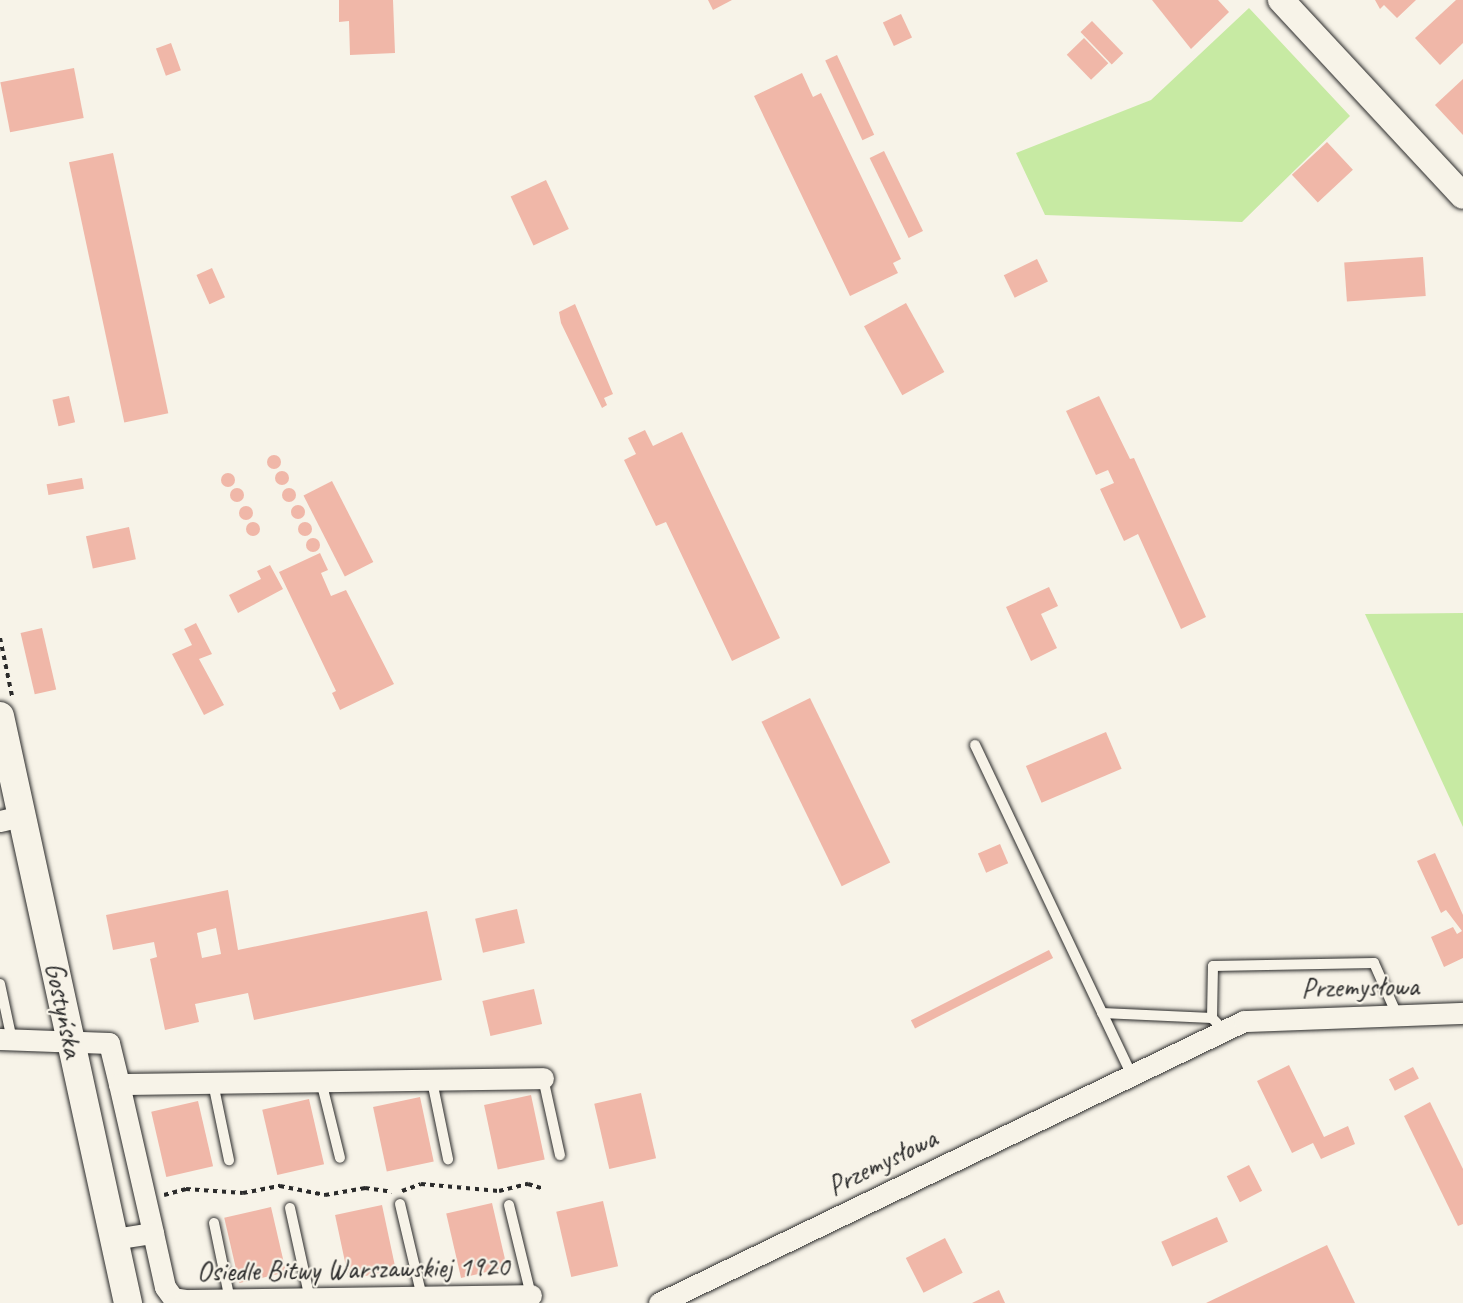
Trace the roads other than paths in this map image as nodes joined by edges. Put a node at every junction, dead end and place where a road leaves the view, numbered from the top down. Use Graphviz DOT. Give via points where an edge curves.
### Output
graph roads {
  1 [pos="1281,0"];
  2 [pos="1463,196"];
  3 [pos="1,724"];
  4 [pos="975,745"];
  5 [pos="11,818"];
  6 [pos="0,984"];
  7 [pos="1102,1013"];
  8 [pos="1463,1013"];
  9 [pos="1396,1015"];
  10 [pos="1218,1024"];
  11 [pos="6,1040"];
  12 [pos="71,1041"];
  13 [pos="1131,1073"];
  14 [pos="543,1078"];
  15 [pos="321,1081"];
  16 [pos="432,1081"];
  17 [pos="213,1083"];
  18 [pos="119,1084"];
  19 [pos="560,1155"];
  20 [pos="340,1158"];
  21 [pos="448,1158"];
  22 [pos="229,1160"];
  23 [pos="400,1204"];
  24 [pos="509,1205"];
  25 [pos="290,1208"];
  26 [pos="214,1223"];
  27 [pos="153,1233"];
  28 [pos="114,1239"];
  29 [pos="531,1295"];
  30 [pos="422,1297"];
  31 [pos="310,1299"];
  32 [pos="230,1300"];
  33 [pos="128,1303"];
  34 [pos="658,1303"];
  1 -- 2 [label="street"];
  3 -- 5 [label="main road, Gostyńska"];
  4 -- 7 [label="lane"];
  5 -- 12 [label="main road, Gostyńska"];
  6 -- 11 [label="lane"];
  7 -- 10 [label="lane, Przemysłowa"];
  7 -- 13 [label="lane"];
  8 -- 9 [label="street, Przemysłowa"];
  9 -- 10 [label="street, Przemysłowa" via="1261,1017"];
  9 -- 10 [label="lane" via="1374,963 1213,966"];
  10 -- 13 [label="street, Przemysłowa"];
  11 -- 12 [label="street"];
  12 -- 18 [label="street, Osiedle Bitwy Warszawskiej 1920" via="109,1043"];
  12 -- 28 [label="main road, Gostyńska"];
  13 -- 34 [label="street, Przemysłowa"];
  14 -- 16 [label="street"];
  14 -- 19 [label="lane"];
  15 -- 16 [label="street"];
  15 -- 17 [label="street"];
  15 -- 20 [label="lane"];
  16 -- 21 [label="lane"];
  17 -- 18 [label="street"];
  17 -- 22 [label="lane"];
  18 -- 27 [label="street, Osiedle Bitwy Warszawskiej 1920"];
  23 -- 30 [label="lane"];
  24 -- 29 [label="lane"];
  25 -- 31 [label="lane"];
  26 -- 32 [label="lane"];
  27 -- 28 [label="street"];
  27 -- 32 [label="street, Osiedle Bitwy Warszawskiej 1920" via="165,1287 173,1298"];
  28 -- 33 [label="main road, Gostyńska"];
  29 -- 30 [label="street, Osiedle Bitwy Warszawskiej 1920"];
  30 -- 31 [label="street, Osiedle Bitwy Warszawskiej 1920"];
  31 -- 32 [label="street, Osiedle Bitwy Warszawskiej 1920"];
}
